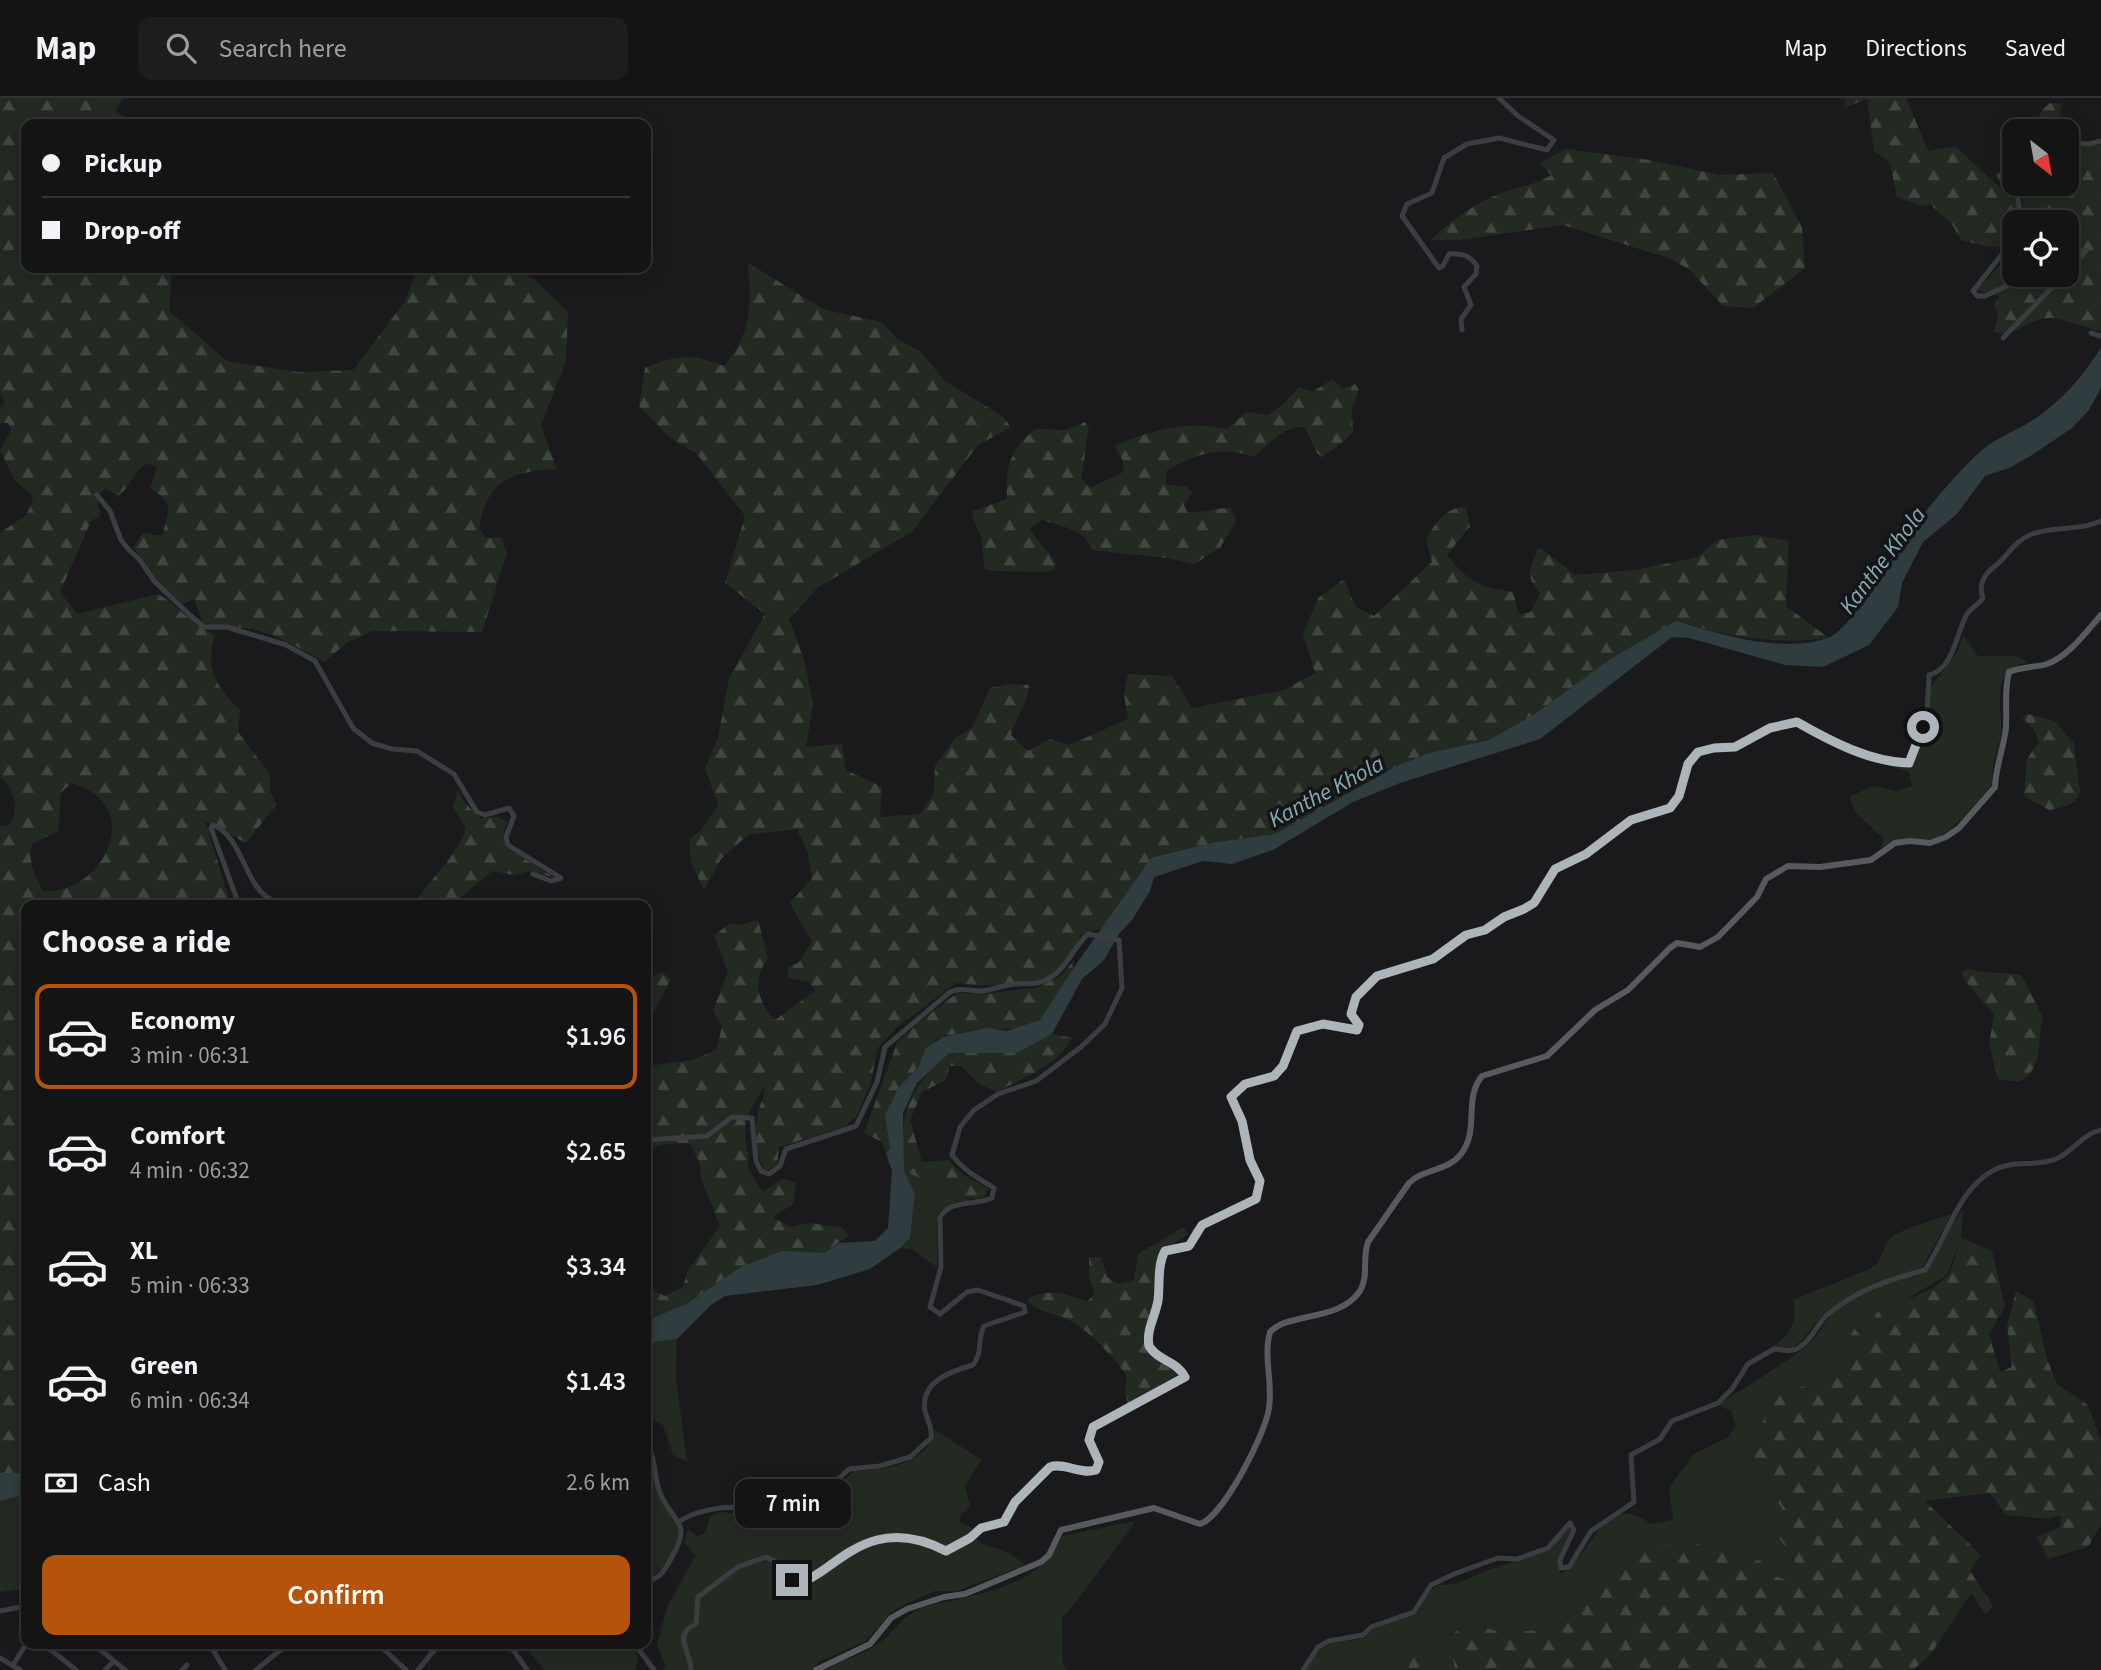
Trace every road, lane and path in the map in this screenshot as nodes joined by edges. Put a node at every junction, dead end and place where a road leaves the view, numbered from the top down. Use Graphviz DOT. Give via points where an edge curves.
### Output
graph roads {
  1 [pos="1499,98"];
  2 [pos="2101,141"];
  3 [pos="2079,144"];
  4 [pos="2079,252"];
  5 [pos="2002,253"];
  6 [pos="2079,258"];
  7 [pos="2004,287"];
  8 [pos="2052,287"];
  9 [pos="1462,330"];
  10 [pos="2091,332"];
  11 [pos="2101,337"];
  12 [pos="2003,338"];
  13 [pos="97,495"];
  14 [pos="2101,521"];
  15 [pos="2101,615"];
  16 [pos="533,874"];
  17 [pos="237,900"];
  18 [pos="273,900"];
  19 [pos="2101,1130"];
  20 [pos="651,1140"];
  21 [pos="651,1453"];
  22 [pos="678,1522"];
  23 [pos="651,1579"];
  24 [pos="21,1607"];
  25 [pos="0,1611"];
  26 [pos="23,1649"];
  27 [pos="50,1649"];
  28 [pos="99,1649"];
  29 [pos="213,1649"];
  30 [pos="282,1649"];
  31 [pos="383,1649"];
  32 [pos="430,1649"];
  33 [pos="435,1649"];
  34 [pos="512,1649"];
  35 [pos="638,1649"];
  36 [pos="433,1652"];
  37 [pos="0,1658"];
  38 [pos="114,1662"];
  39 [pos="13,1665"];
  40 [pos="187,1665"];
  41 [pos="20,1670"];
  42 [pos="76,1670"];
  43 [pos="105,1670"];
  44 [pos="125,1670"];
  45 [pos="182,1670"];
  46 [pos="225,1670"];
  47 [pos="256,1670"];
  48 [pos="406,1670"];
  49 [pos="418,1670"];
  50 [pos="527,1670"];
  51 [pos="654,1670"];
  52 [pos="691,1670"];
  53 [pos="816,1670"];
  54 [pos="1303,1670"];
  1 -- 9 [label="street" via="1554,140 1552,146 1547,150 1499,138 1467,144 1444,158 1432,193 1408,204 1402,216 1439,268 1448,254 1459,253 1477,266 1464,287 1471,305 1461,319"];
  2 -- 3 [label="street"];
  4 -- 6 [label="street" via="2086,251"];
  5 -- 7 [label="street" via="1974,287 1975,295 1985,296"];
  8 -- 12 [label="street"];
  10 -- 11 [label="street"];
  13 -- 16 [label="street" via="110,511 121,540 155,582 204,627 227,627 286,645 315,661 347,719 372,743 417,751 454,774 477,813 513,811 508,845 561,878 551,881"];
  14 -- 52 [label="street" via="2031,535 2010,548 1985,576 1980,591 1983,598 1968,611 1952,652 1935,674 1929,675 1927,712 1909,763 1850,749 1797,722 1770,728 1735,747 1698,752 1688,764 1679,796 1670,808 1631,820 1586,854 1555,869 1534,903 1485,930 1466,935 1433,959 1374,979 1353,1003 1351,1014 1359,1025 1357,1030 1323,1024 1297,1031 1274,1076 1245,1084 1231,1097 1260,1181 1256,1199 1202,1225 1189,1246 1165,1251 1161,1257 1149,1346 1185,1377 1093,1427 1089,1440 1099,1462 1096,1470 1050,1467 1015,1502 1004,1522 978,1530 953,1549 946,1551 903,1536 879,1538 847,1552 801,1583 792,1580 784,1566 766,1557 738,1567 698,1597 696,1624 686,1632 682,1647"];
  15 -- 53 [label="main road" via="2060,658 2009,672 2004,691 2006,727 1996,762 1995,787 1946,838 1930,844 1895,844 1871,860 1788,866 1775,872 1718,937 1700,947 1677,943 1547,1056 1482,1076 1472,1092 1473,1125 1462,1153 1450,1166 1417,1175 1409,1183 1368,1242 1360,1290 1342,1306 1310,1319 1285,1322 1270,1332 1265,1426 1208,1521 1200,1524 1154,1508 1061,1530 1041,1562 965,1594 907,1609 891,1618 870,1644"];
  17 -- 18 [label="street" via="211,828 214,825"];
  19 -- 54 [label="street" via="2090,1132 2057,1159 1990,1172 1948,1224 1924,1270 1877,1284 1848,1300 1827,1315 1798,1349 1774,1349 1748,1364 1718,1403 1672,1420 1660,1439 1637,1449 1630,1463 1634,1502 1591,1531 1569,1567 1561,1568 1560,1560 1574,1530 1570,1523 1548,1548 1517,1559 1498,1558 1454,1574 1431,1585 1414,1612 1371,1627 1363,1635 1318,1647"];
  20 -- 22 [label="street" via="707,1136 732,1118 752,1118 757,1161 761,1171 769,1174 780,1166 786,1149 856,1126 877,1083 885,1047 950,992 961,987 974,991 1037,984 1051,978 1088,934 1119,940 1122,988 1104,1024 1035,1081 998,1094 974,1110 955,1142 952,1155 994,1192 981,1203 952,1206 940,1217 941,1267 930,1307 940,1314 967,1292 978,1290 1013,1300 1024,1306 1025,1312 984,1326 973,1365 944,1373 930,1391 924,1402 931,1438 910,1457 849,1469 795,1519 776,1511 740,1508 691,1513"];
  21 -- 22 [label="street" via="660,1494"];
  22 -- 23 [label="street" via="682,1542 665,1572"];
  24 -- 25 [label="street"];
  26 -- 39 [label="street"];
  27 -- 42 [label="street"];
  28 -- 38 [label="street"];
  29 -- 46 [label="street"];
  30 -- 47 [label="street"];
  31 -- 48 [label="street"];
  32 -- 36 [label="street"];
  33 -- 36 [label="street"];
  34 -- 50 [label="street"];
  35 -- 51 [label="street"];
  36 -- 49 [label="street"];
  37 -- 39 [label="street"];
  38 -- 43 [label="street"];
  38 -- 44 [label="street"];
  39 -- 41 [label="street"];
  40 -- 45 [label="street"];
}
